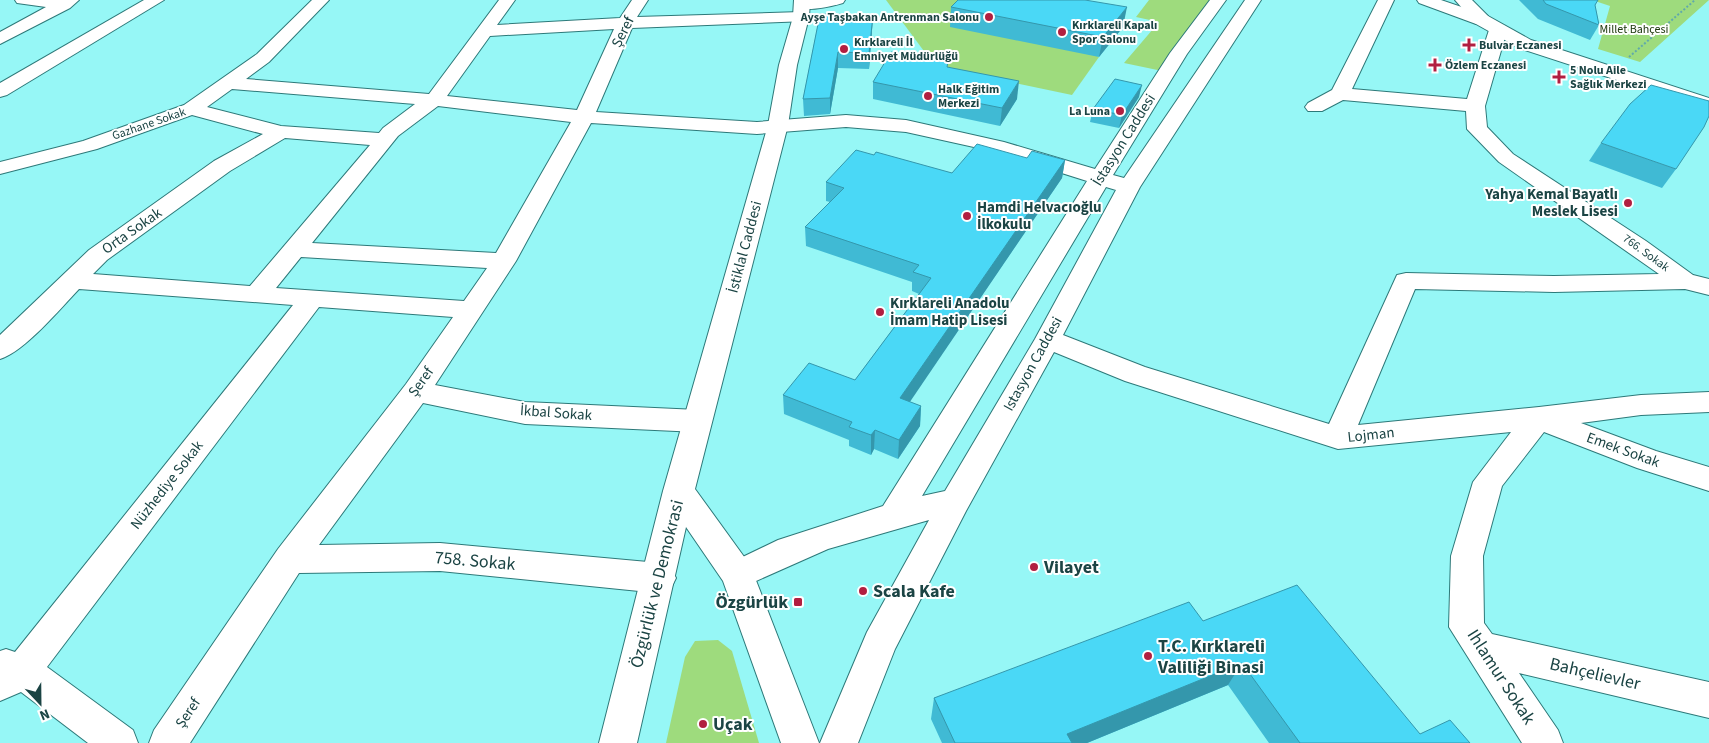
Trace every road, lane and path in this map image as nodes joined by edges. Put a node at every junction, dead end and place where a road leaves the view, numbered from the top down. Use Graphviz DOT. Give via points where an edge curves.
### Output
graph roads {
  1 [pos="23,0"];
  2 [pos="156,0"];
  3 [pos="321,0"];
  4 [pos="507,0"];
  5 [pos="640,0"];
  6 [pos="837,0"];
  7 [pos="1218,0"];
  8 [pos="1253,0"];
  9 [pos="1386,0"];
  10 [pos="1425,0"];
  11 [pos="1463,0"];
  12 [pos="1477,0"];
  13 [pos="1694,0"];
  14 [pos="67,2"];
  15 [pos="802,7"];
  16 [pos="625,23"];
  17 [pos="1490,25"];
  18 [pos="485,31"];
  19 [pos="0,39"];
  20 [pos="1627,58"];
  21 [pos="228,83"];
  22 [pos="0,91"];
  23 [pos="1340,94"];
  24 [pos="1709,94"];
  25 [pos="434,100"];
  26 [pos="1709,104"];
  27 [pos="1475,106"];
  28 [pos="1315,107"];
  29 [pos="191,110"];
  30 [pos="584,117"];
  31 [pos="778,125"];
  32 [pos="281,132"];
  33 [pos="385,140"];
  34 [pos="0,168"];
  35 [pos="1100,178"];
  36 [pos="1129,187"];
  37 [pos="294,249"];
  38 [pos="504,261"];
  39 [pos="73,280"];
  40 [pos="1697,284"];
  41 [pos="257,294"];
  42 [pos="312,298"];
  43 [pos="471,310"];
  44 [pos="1048,339"];
  45 [pos="0,350"];
  46 [pos="416,391"];
  47 [pos="1709,402"];
  48 [pos="1539,418"];
  49 [pos="698,421"];
  50 [pos="1338,438"];
  51 [pos="1709,479"];
  52 [pos="678,492"];
  53 [pos="955,502"];
  54 [pos="895,514"];
  55 [pos="290,559"];
  56 [pos="738,575"];
  57 [pos="658,578"];
  58 [pos="1481,648"];
  59 [pos="7,673"];
  60 [pos="1709,700"];
  61 [pos="118,743"];
  62 [pos="168,743"];
  63 [pos="618,743"];
  64 [pos="800,743"];
  65 [pos="839,743"];
  66 [pos="1544,743"];
  1 -- 14 [label="street"];
  2 -- 22 [label="street"];
  3 -- 21 [label="street, Gazhane Sokak" via="262,58"];
  4 -- 18 [label="street"];
  5 -- 16 [label="street, Şeref"];
  6 -- 15 [label="street"];
  7 -- 35 [label="street, İstasyon Caddesi" via="1179,53"];
  8 -- 36 [label="street, Istasyon Caddesi"];
  9 -- 23 [label="street"];
  10 -- 17 [label="street"];
  11 -- 17 [label="street"];
  12 -- 24 [label="street" via="1522,32"];
  13 -- 20 [label="path"];
  14 -- 19 [label="street"];
  15 -- 16 [label="street"];
  15 -- 31 [label="street, İstiklal Caddesi"];
  16 -- 18 [label="street"];
  16 -- 30 [label="street, Şeref"];
  17 -- 26 [label="street" via="1525,44"];
  17 -- 27 [label="street, 766. Sokak"];
  18 -- 25 [label="street"];
  21 -- 25 [label="street"];
  21 -- 29 [label="street, Gazhane Sokak"];
  23 -- 27 [label="street"];
  23 -- 28 [label="street"];
  25 -- 30 [label="street"];
  25 -- 33 [label="street" via="390,132"];
  27 -- 40 [label="street, 766. Sokak" via="1477,129 1506,158"];
  29 -- 32 [label="street"];
  29 -- 34 [label="street, Gazhane Sokak" via="90,145"];
  30 -- 31 [label="street" via="757,128"];
  30 -- 38 [label="street, Şeref"];
  31 -- 35 [label="street" via="846,121 906,126 978,140"];
  31 -- 49 [label="street, İstiklal Caddesi"];
  32 -- 33 [label="street"];
  32 -- 39 [label="street, Orta Sokak" via="222,166 98,255"];
  33 -- 37 [label="street"];
  35 -- 36 [label="street"];
  35 -- 54 [label="street, İstasyon Caddesi"];
  36 -- 44 [label="street, Istasyon Caddesi"];
  37 -- 38 [label="street"];
  37 -- 41 [label="street"];
  38 -- 43 [label="street, Şeref"];
  39 -- 41 [label="street"];
  39 -- 45 [label="street, Orta Sokak"];
  40 -- 50 [label="street" via="1406,281"];
  41 -- 42 [label="street"];
  42 -- 43 [label="street"];
  42 -- 59 [label="street, Nüzhediye Sokak"];
  43 -- 46 [label="street, Şeref"];
  44 -- 50 [label="street, Lojman" via="1135,374"];
  44 -- 53 [label="street, Istasyon Caddesi"];
  46 -- 49 [label="street, İkbal Sokak" via="525,413"];
  46 -- 55 [label="street, Şeref"];
  47 -- 48 [label="street, Lojman" via="1641,405"];
  48 -- 50 [label="street, Lojman"];
  48 -- 51 [label="street, Emek Sokak" via="1648,460"];
  48 -- 58 [label="street, Ihlamur Sokak" via="1488,482 1467,556 1467,627"];
  49 -- 52 [label="street, İstiklal Caddesi"];
  52 -- 56 [label="street, Özgürlük ve Demokrasi"];
  52 -- 57 [label="street, Özgürlük ve Demokrasi"];
  53 -- 54 [label="street"];
  53 -- 65 [label="street, Istasyon Caddesi" via="880,643"];
  54 -- 56 [label="street" via="775,554"];
  55 -- 57 [label="street, 758. Sokak" via="440,557"];
  55 -- 62 [label="street, Şeref"];
  56 -- 64 [label="street, Özgürlük ve Demokrasi"];
  57 -- 63 [label="street, Özgürlük ve Demokrasi"];
  58 -- 60 [label="street, Bahçelievler"];
  58 -- 66 [label="street, Ihlamur Sokak"];
  59 -- 61 [label="street"];
}
